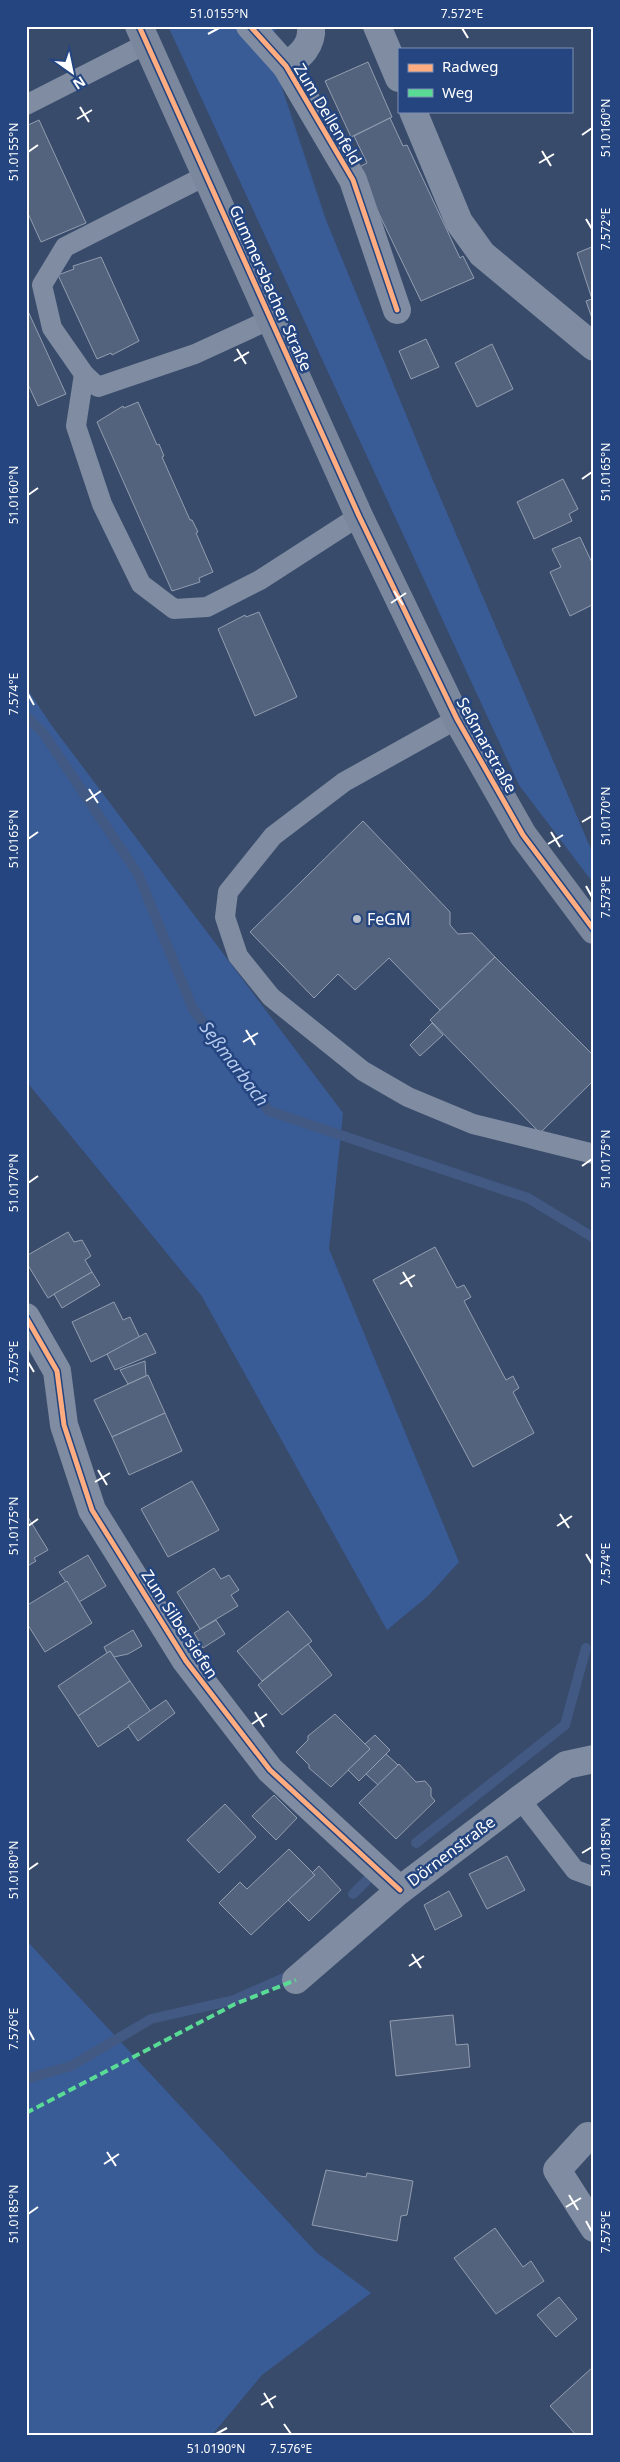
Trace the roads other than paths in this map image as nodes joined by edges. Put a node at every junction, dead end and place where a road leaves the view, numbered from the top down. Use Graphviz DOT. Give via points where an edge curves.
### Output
graph roads {
  1 [pos="250,26"];
  2 [pos="311,26"];
  3 [pos="377,26"];
  4 [pos="143,35"];
  5 [pos="286,66"];
  6 [pos="398,76"];
  7 [pos="26,104"];
  8 [pos="413,112"];
  9 [pos="207,175"];
  10 [pos="396,310"];
  11 [pos="271,319"];
  12 [pos="594,347"];
  13 [pos="84,374"];
  14 [pos="359,516"];
  15 [pos="380,559"];
  16 [pos="457,720"];
  17 [pos="594,930"];
  18 [pos="594,1154"];
  19 [pos="26,1317"];
  20 [pos="594,1759"];
  21 [pos="520,1799"];
  22 [pos="594,1877"];
  23 [pos="400,1890"];
  24 [pos="296,1980"];
  25 [pos="588,2136"];
  26 [pos="594,2228"];
  1 -- 5 [label="street, Zum Dellenfeld"];
  2 -- 5 [label="street, Zum Dellenfeld" via="309,44"];
  3 -- 6 [label="street"];
  4 -- 7 [label="lane"];
  4 -- 9 [label="main road, Gummersbacher Straße"];
  5 -- 10 [label="street, Zum Dellenfeld" via="353,180"];
  8 -- 12 [label="street" via="459,222 482,254"];
  9 -- 11 [label="main road, Gummersbacher Straße"];
  9 -- 13 [label="lane" via="65,248 60,255 42,285 52,328"];
  11 -- 13 [label="lane" via="195,354 98,387"];
  11 -- 14 [label="main road, Gummersbacher Straße"];
  13 -- 14 [label="lane" via="76,426 102,504 140,584 174,608 207,607 260,580"];
  14 -- 15 [label="main road, Gummersbacher Straße"];
  15 -- 16 [label="main road, Seßmarstraße"];
  16 -- 17 [label="main road, Seßmarstraße" via="523,835"];
  16 -- 18 [label="lane" via="344,782 273,836 228,892 225,917 238,956 271,997 363,1072 408,1097 473,1124"];
  19 -- 23 [label="street, Zum Silbersiefen" via="58,1371 64,1425 92,1510 186,1661 270,1770"];
  20 -- 21 [label="street, Dörnenstraße" via="566,1765"];
  21 -- 22 [label="lane" via="575,1870"];
  21 -- 23 [label="street, Dörnenstraße"];
  23 -- 24 [label="street, Dörnenstraße"];
  25 -- 26 [label="street" via="557,2170"];
}
